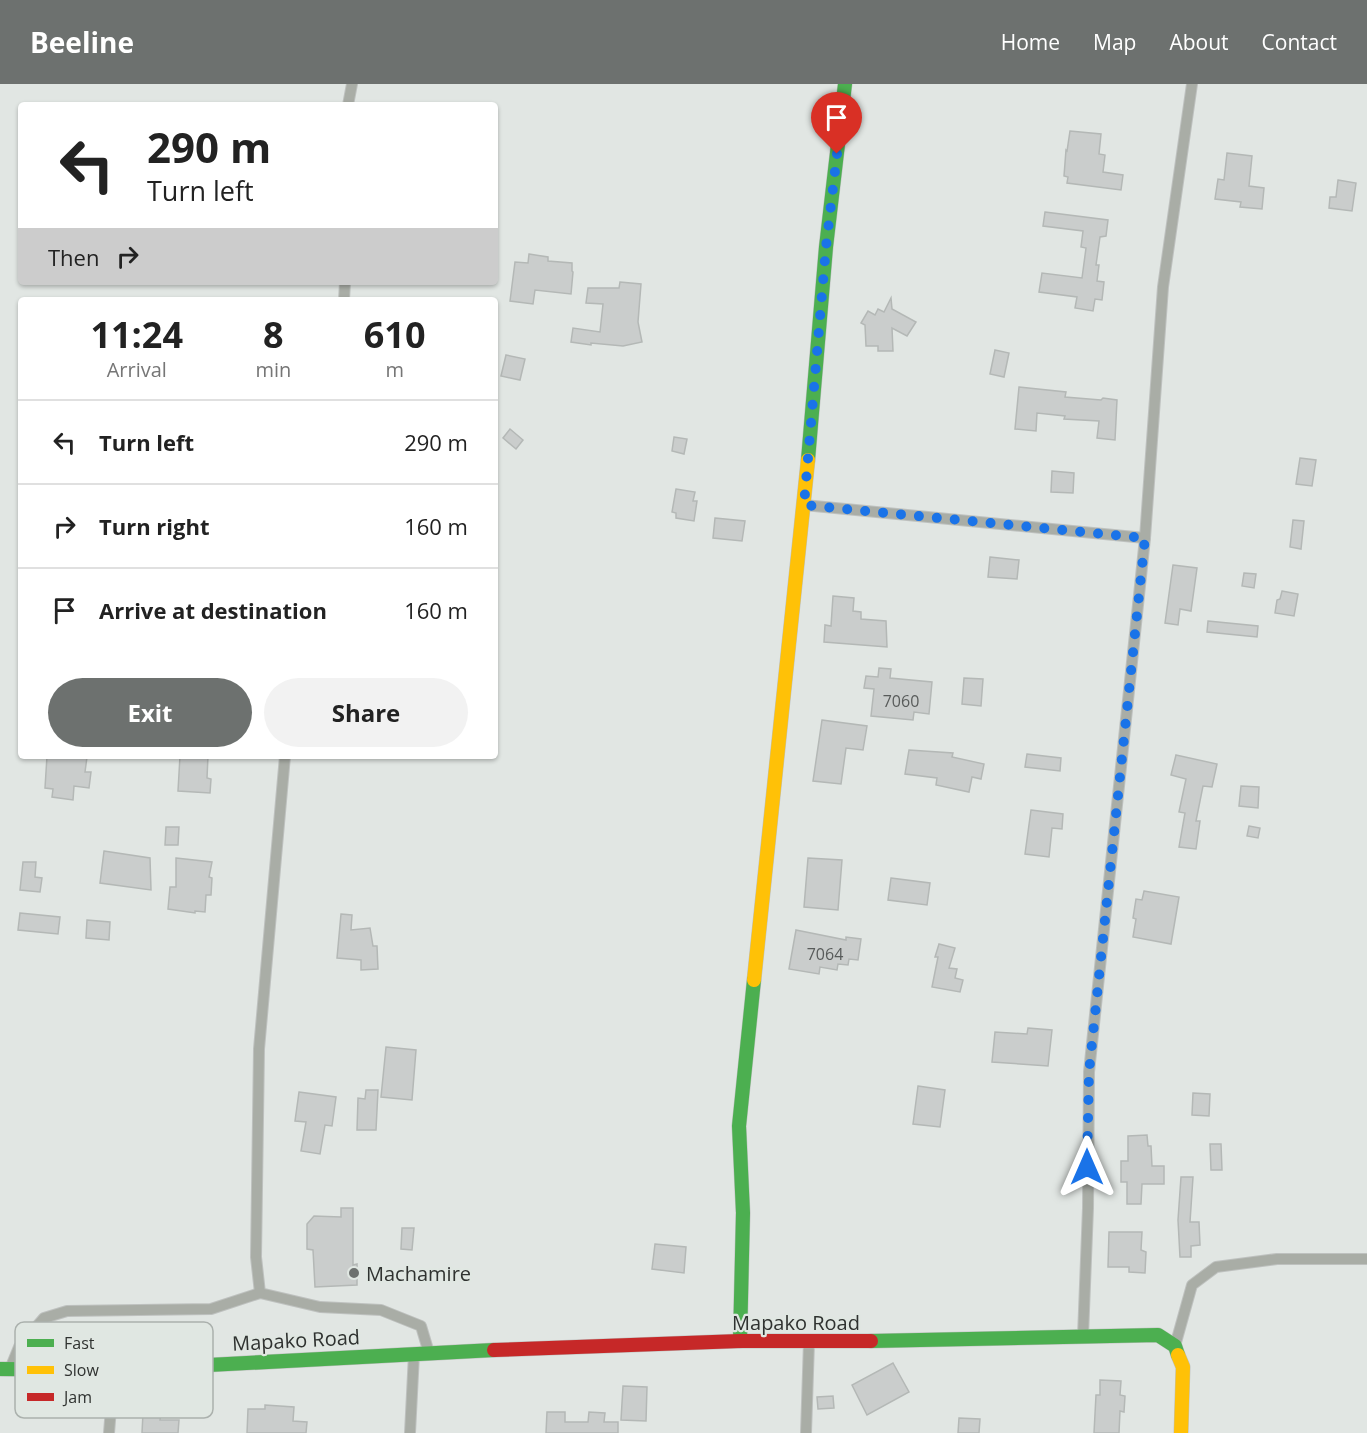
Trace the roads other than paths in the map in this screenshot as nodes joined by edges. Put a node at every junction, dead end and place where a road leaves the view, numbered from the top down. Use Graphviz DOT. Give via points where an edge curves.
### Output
graph roads {
  1 [pos="352,84"];
  2 [pos="845,84"];
  3 [pos="1192,84"];
  4 [pos="349,102"];
  5 [pos="804,505"];
  6 [pos="1145,538"];
  7 [pos="285,759"];
  8 [pos="1367,1259"];
  9 [pos="260,1293"];
  10 [pos="41,1322"];
  11 [pos="1083,1336"];
  12 [pos="740,1341"];
  13 [pos="809,1342"];
  14 [pos="1175,1346"];
  15 [pos="15,1353"];
  16 [pos="429,1353"];
  17 [pos="414,1354"];
  18 [pos="213,1365"];
  19 [pos="5,1369"];
  20 [pos="110,1418"];
  21 [pos="109,1433"];
  22 [pos="410,1433"];
  23 [pos="806,1433"];
  24 [pos="1181,1433"];
  1 -- 4 [label="street"];
  2 -- 5 [label="street" via="826,247"];
  3 -- 6 [label="street" via="1163,287"];
  5 -- 6 [label="street"];
  5 -- 12 [label="street" via="739,1126 743,1213"];
  6 -- 11 [label="street" via="1089,1072"];
  7 -- 9 [label="street" via="259,1049 256,1257"];
  8 -- 14 [label="street" via="1277,1259 1216,1267 1192,1285"];
  9 -- 10 [label="street" via="212,1309 67,1311"];
  9 -- 16 [label="street" via="320,1307 381,1310 421,1326"];
  11 -- 13 [label="street, Mapako Road"];
  11 -- 14 [label="street, Mapako Road" via="1158,1335"];
  12 -- 13 [label="street, Mapako Road"];
  12 -- 16 [label="street, Mapako Road"];
  13 -- 23 [label="street"];
  14 -- 24 [label="street" via="1183,1367"];
  15 -- 19 [label="street"];
  16 -- 17 [label="street, Mapako Road"];
  17 -- 18 [label="street, Mapako Road"];
  17 -- 22 [label="street"];
  20 -- 21 [label="street"];
}
